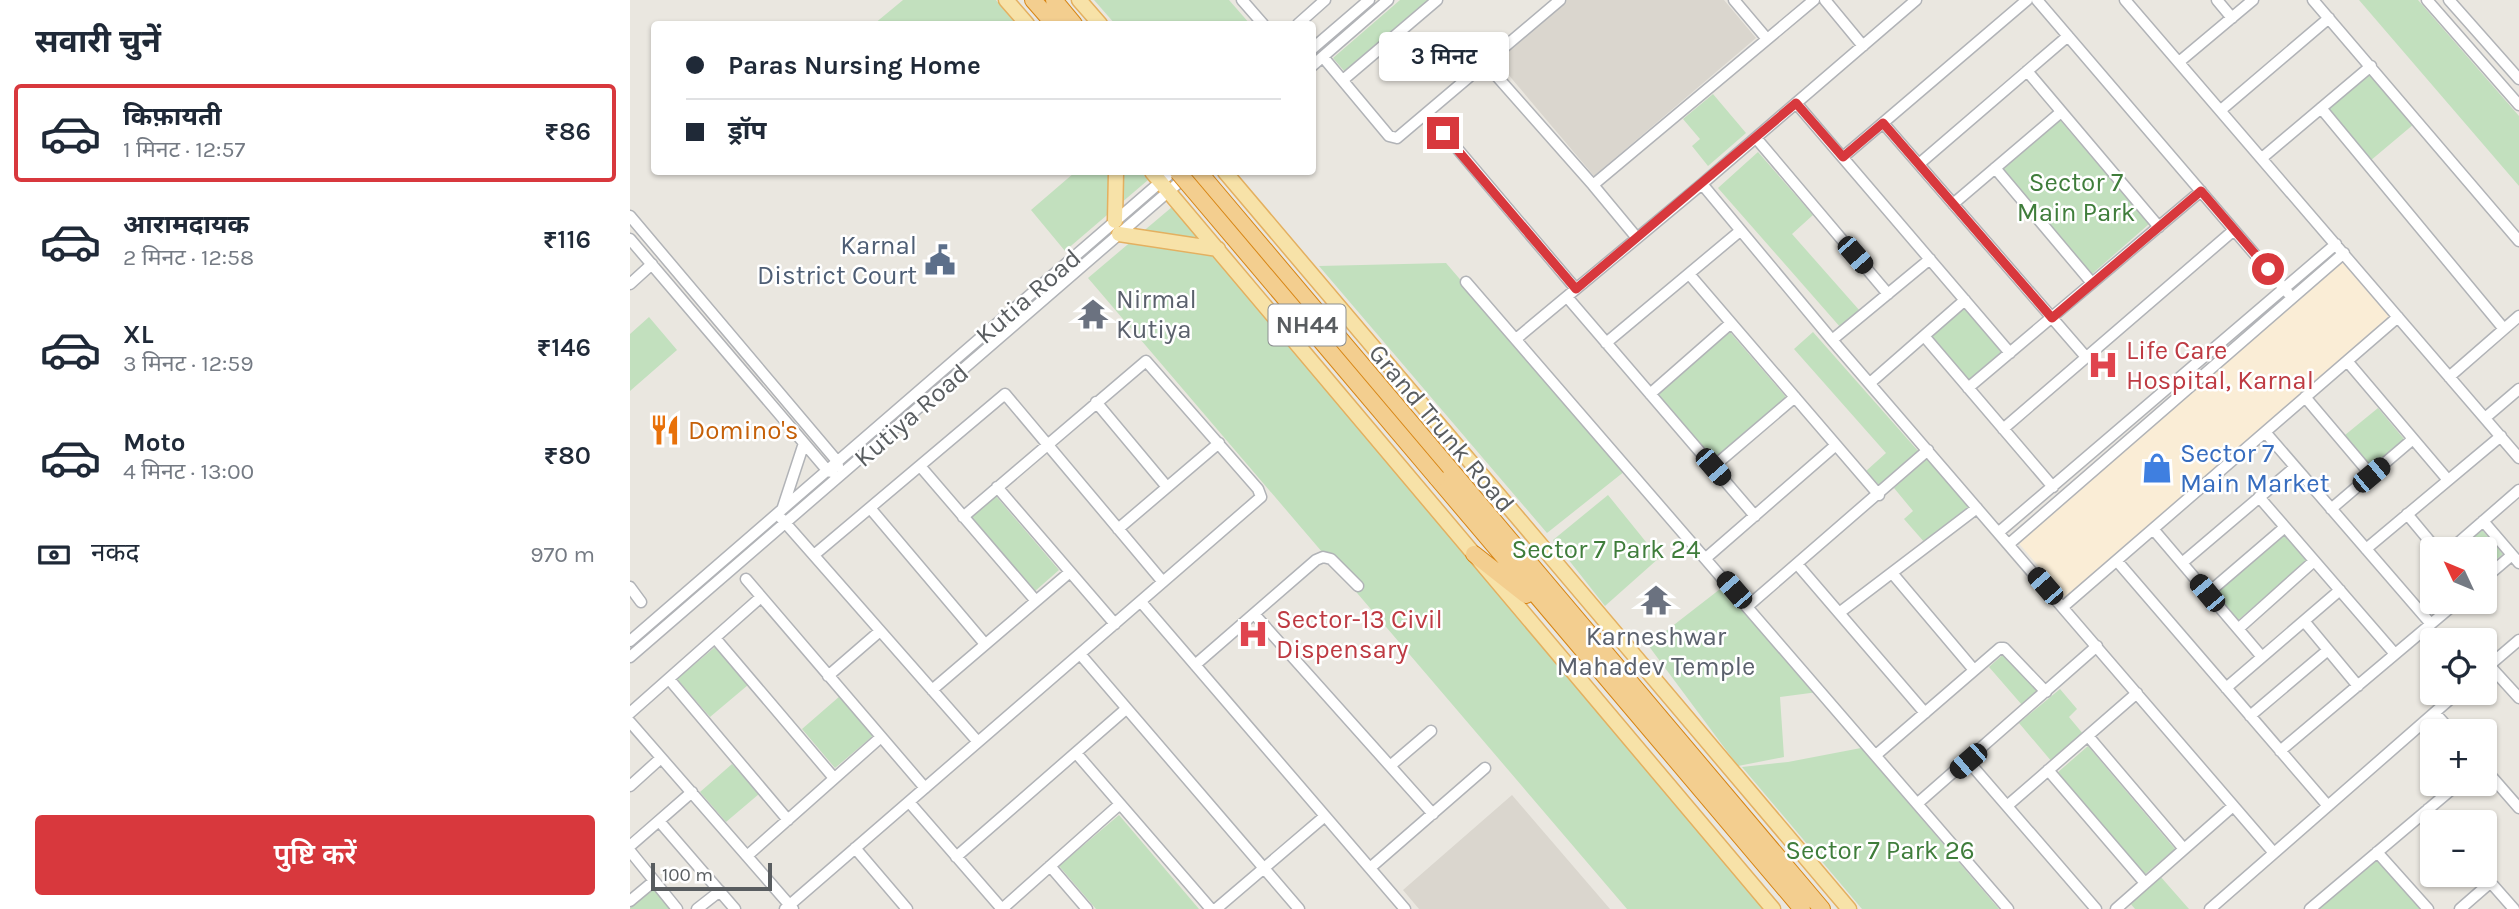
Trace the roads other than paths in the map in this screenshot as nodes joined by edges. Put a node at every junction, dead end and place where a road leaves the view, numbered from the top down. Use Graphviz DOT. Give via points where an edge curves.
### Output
graph roads {
  1 [pos="1006,0"];
  2 [pos="1033,0"];
  3 [pos="1054,0"];
  4 [pos="1079,0"];
  5 [pos="1242,0"];
  6 [pos="1325,0"];
  7 [pos="1369,0"];
  8 [pos="1388,0"];
  9 [pos="1437,0"];
  10 [pos="1560,0"];
  11 [pos="1734,0"];
  12 [pos="1814,0"];
  13 [pos="1825,0"];
  14 [pos="1916,0"];
  15 [pos="2028,0"];
  16 [pos="2037,0"];
  17 [pos="2125,0"];
  18 [pos="2217,0"];
  19 [pos="2253,0"];
  20 [pos="2313,0"];
  21 [pos="2427,0"];
  22 [pos="2449,0"];
  23 [pos="2232,18"];
  24 [pos="2329,18"];
  25 [pos="1024,21"];
  26 [pos="1051,21"];
  27 [pos="1072,21"];
  28 [pos="1097,21"];
  29 [pos="1260,21"];
  30 [pos="1301,21"];
  31 [pos="2068,36"];
  32 [pos="1767,39"];
  33 [pos="1316,46"];
  34 [pos="1863,46"];
  35 [pos="1323,57"];
  36 [pos="2179,62"];
  37 [pos="1316,63"];
  38 [pos="1486,64"];
  39 [pos="2371,66"];
  40 [pos="2027,71"];
  41 [pos="2519,79"];
  42 [pos="1343,80"];
  43 [pos="2517,99"];
  44 [pos="1796,103"];
  45 [pos="2321,108"];
  46 [pos="2221,110"];
  47 [pos="2062,112"];
  48 [pos="1427,114"];
  49 [pos="1883,123"];
  50 [pos="1755,138"];
  51 [pos="1843,157"];
  52 [pos="2262,158"];
  53 [pos="1919,164"];
  54 [pos="1995,168"];
  55 [pos="1116,175"];
  56 [pos="1181,175"];
  57 [pos="1202,175"];
  58 [pos="1232,175"];
  59 [pos="1163,179"];
  60 [pos="1702,184"];
  61 [pos="1593,185"];
  62 [pos="2201,191"];
  63 [pos="1135,203"];
  64 [pos="1953,204"];
  65 [pos="1143,213"];
  66 [pos="630,216"];
  67 [pos="1117,227"];
  68 [pos="2159,227"];
  69 [pos="2234,230"];
  70 [pos="1740,231"];
  71 [pos="1637,238"];
  72 [pos="630,239"];
  73 [pos="2519,241"];
  74 [pos="1217,249"];
  75 [pos="2340,249"];
  76 [pos="1930,259"];
  77 [pos="1068,261"];
  78 [pos="652,264"];
  79 [pos="1076,271"];
  80 [pos="1689,274"];
  81 [pos="1466,282"];
  82 [pos="2092,283"];
  83 [pos="630,284"];
  84 [pos="1576,289"];
  85 [pos="2285,289"];
  86 [pos="1888,294"];
  87 [pos="1567,297"];
  88 [pos="2292,298"];
  89 [pos="1965,300"];
  90 [pos="2519,316"];
  91 [pos="2398,317"];
  92 [pos="2052,318"];
  93 [pos="1731,323"];
  94 [pos="2504,329"];
  95 [pos="1924,336"];
  96 [pos="1516,339"];
  97 [pos="1832,340"];
  98 [pos="1606,343"];
  99 [pos="2010,353"];
  100 [pos="2086,357"];
  101 [pos="2205,357"];
  102 [pos="2347,361"];
  103 [pos="2213,367"];
  104 [pos="2449,377"];
  105 [pos="1870,383"];
  106 [pos="772,384"];
  107 [pos="1968,388"];
  108 [pos="2519,389"];
  109 [pos="762,392"];
  110 [pos="1650,394"];
  111 [pos="1795,397"];
  112 [pos="2305,397"];
  113 [pos="1096,402"];
  114 [pos="2485,418"];
  115 [pos="2003,429"];
  116 [pos="2265,432"];
  117 [pos="2115,434"];
  118 [pos="2501,436"];
  119 [pos="2413,439"];
  120 [pos="804,443"];
  121 [pos="1219,443"];
  122 [pos="1047,444"];
  123 [pos="2123,444"];
  124 [pos="1836,445"];
  125 [pos="1928,450"];
  126 [pos="2519,458"];
  127 [pos="837,461"];
  128 [pos="920,466"];
  129 [pos="1713,467"];
  130 [pos="2295,467"];
  131 [pos="827,470"];
  132 [pos="841,475"];
  133 [pos="2371,475"];
  134 [pos="2448,480"];
  135 [pos="997,487"];
  136 [pos="1167,487"];
  137 [pos="2053,487"];
  138 [pos="2519,490"];
  139 [pos="1878,495"];
  140 [pos="2259,497"];
  141 [pos="870,508"];
  142 [pos="1977,508"];
  143 [pos="2331,509"];
  144 [pos="780,511"];
  145 [pos="2407,514"];
  146 [pos="1755,516"];
  147 [pos="963,517"];
  148 [pos="2483,521"];
  149 [pos="785,523"];
  150 [pos="2285,527"];
  151 [pos="1118,529"];
  152 [pos="2153,529"];
  153 [pos="1999,532"];
  154 [pos="2426,537"];
  155 [pos="2465,537"];
  156 [pos="2009,544"];
  157 [pos="2366,549"];
  158 [pos="1474,554"];
  159 [pos="814,555"];
  160 [pos="1706,558"];
  161 [pos="2516,559"];
  162 [pos="2117,561"];
  163 [pos="2314,561"];
  164 [pos="1797,564"];
  165 [pos="2182,564"];
  166 [pos="2497,571"];
  167 [pos="1070,572"];
  168 [pos="1892,573"];
  169 [pos="746,579"];
  170 [pos="1163,582"];
  171 [pos="1358,586"];
  172 [pos="630,587"];
  173 [pos="2340,590"];
  174 [pos="2207,593"];
  175 [pos="761,597"];
  176 [pos="1036,601"];
  177 [pos="641,602"];
  178 [pos="1141,602"];
  179 [pos="1748,606"];
  180 [pos="2064,606"];
  181 [pos="1839,613"];
  182 [pos="1254,614"];
  183 [pos="2443,614"];
  184 [pos="1556,618"];
  185 [pos="2304,621"];
  186 [pos="1115,624"];
  187 [pos="2431,624"];
  188 [pos="2238,629"];
  189 [pos="880,631"];
  190 [pos="715,638"];
  191 [pos="2519,640"];
  192 [pos="630,641"];
  193 [pos="985,644"];
  194 [pos="2097,646"];
  195 [pos="2328,650"];
  196 [pos="1080,654"];
  197 [pos="2395,654"];
  198 [pos="630,657"];
  199 [pos="2262,657"];
  200 [pos="2497,659"];
  201 [pos="1195,665"];
  202 [pos="1974,670"];
  203 [pos="828,676"];
  204 [pos="2497,677"];
  205 [pos="669,679"];
  206 [pos="2358,686"];
  207 [pos="2226,688"];
  208 [pos="932,690"];
  209 [pos="2046,692"];
  210 [pos="2137,693"];
  211 [pos="2519,698"];
  212 [pos="2444,705"];
  213 [pos="1126,709"];
  214 [pos="630,713"];
  215 [pos="1924,713"];
  216 [pos="2435,713"];
  217 [pos="2250,716"];
  218 [pos="2440,719"];
  219 [pos="630,722"];
  220 [pos="1431,732"];
  221 [pos="2088,736"];
  222 [pos="881,737"];
  223 [pos="978,742"];
  224 [pos="2280,751"];
  225 [pos="1076,753"];
  226 [pos="1876,755"];
  227 [pos="662,758"];
  228 [pos="1968,761"];
  229 [pos="1390,766"];
  230 [pos="1485,768"];
  231 [pos="2048,770"];
  232 [pos="834,778"];
  233 [pos="2497,783"];
  234 [pos="630,786"];
  235 [pos="925,788"];
  236 [pos="692,792"];
  237 [pos="2444,796"];
  238 [pos="909,802"];
  239 [pos="1918,803"];
  240 [pos="1120,804"];
  241 [pos="2007,806"];
  242 [pos="2233,806"];
  243 [pos="2328,806"];
  244 [pos="2519,808"];
  245 [pos="2428,809"];
  246 [pos="1433,814"];
  247 [pos="1325,816"];
  248 [pos="788,820"];
  249 [pos="659,821"];
  250 [pos="630,846"];
  251 [pos="855,848"];
  252 [pos="2184,849"];
  253 [pos="630,852"];
  254 [pos="2378,852"];
  255 [pos="2274,853"];
  256 [pos="747,856"];
  257 [pos="957,857"];
  258 [pos="1761,860"];
  259 [pos="1051,866"];
  260 [pos="1370,868"];
  261 [pos="1264,869"];
  262 [pos="654,881"];
  263 [pos="2145,883"];
  264 [pos="2481,887"];
  265 [pos="2495,887"];
  266 [pos="720,891"];
  267 [pos="630,901"];
  268 [pos="2215,907"];
  269 [pos="789,908"];
  270 [pos="677,909"];
  271 [pos="698,909"];
  272 [pos="736,909"];
  273 [pos="907,909"];
  274 [pos="1002,909"];
  275 [pos="1087,909"];
  276 [pos="1214,909"];
  277 [pos="1299,909"];
  278 [pos="1405,909"];
  279 [pos="1773,909"];
  280 [pos="1788,909"];
  281 [pos="1802,909"];
  282 [pos="1822,909"];
  283 [pos="1849,909"];
  284 [pos="2008,909"];
  285 [pos="2096,909"];
  286 [pos="2116,909"];
  287 [pos="2310,909"];
  288 [pos="2428,909"];
  289 [pos="2460,909"];
  290 [pos="2514,909"];
  1 -- 25 [label="main road"];
  2 -- 26 [label="highway"];
  3 -- 27 [label="highway"];
  4 -- 28 [label="main road"];
  5 -- 29 [label="street"];
  6 -- 30 [label="street"];
  7 -- 33 [label="street"];
  8 -- 35 [label="street"];
  9 -- 42 [label="street"];
  10 -- 38 [label="street"];
  11 -- 32 [label="street"];
  12 -- 32 [label="street"];
  13 -- 34 [label="street"];
  14 -- 34 [label="street"];
  15 -- 49 [label="street"];
  16 -- 31 [label="street"];
  17 -- 36 [label="street"];
  18 -- 23 [label="street"];
  19 -- 23 [label="street"];
  20 -- 24 [label="street"];
  21 -- 43 [label="street"];
  22 -- 41 [label="street"];
  23 -- 36 [label="street"];
  24 -- 39 [label="street"];
  24 -- 46 [label="street"];
  31 -- 40 [label="street"];
  31 -- 62 [label="street"];
  32 -- 61 [label="street"];
  34 -- 44 [label="street"];
  35 -- 37 [label="street"];
  35 -- 42 [label="street"];
  36 -- 46 [label="street"];
  38 -- 48 [label="street"];
  38 -- 61 [label="street"];
  39 -- 45 [label="street"];
  39 -- 73 [label="street"];
  40 -- 47 [label="street"];
  40 -- 53 [label="street"];
  42 -- 48 [label="street" via="1394,139"];
  44 -- 50 [label="street"];
  44 -- 51 [label="street"];
  45 -- 52 [label="street"];
  45 -- 94 [label="street"];
  46 -- 52 [label="street"];
  47 -- 54 [label="street"];
  47 -- 68 [label="street"];
  48 -- 84 [label="street"];
  49 -- 51 [label="street"];
  49 -- 53 [label="street"];
  50 -- 60 [label="street"];
  50 -- 86 [label="street"];
  51 -- 76 [label="street"];
  52 -- 75 [label="street"];
  53 -- 64 [label="street"];
  54 -- 64 [label="street"];
  54 -- 82 [label="street"];
  55 -- 67 [label="main road"];
  56 -- 184 [label="highway, NH44, bridge"];
  57 -- 282 [label="highway, NH44"];
  58 -- 283 [label="main road, Grand Trunk Road"];
  59 -- 63 [label="street, Kutia Road"];
  59 -- 65 [label="street, Kutiya Road"];
  59 -- 74 [label="main road"];
  60 -- 70 [label="street"];
  60 -- 71 [label="street"];
  61 -- 71 [label="street"];
  62 -- 68 [label="street"];
  62 -- 69 [label="street"];
  63 -- 65 [label="street"];
  63 -- 67 [label="street, Kutia Road"];
  64 -- 92 [label="street"];
  65 -- 67 [label="street, Kutiya Road"];
  66 -- 106 [label="street"];
  67 -- 74 [label="main road"];
  67 -- 77 [label="street, Kutia Road"];
  67 -- 79 [label="street, Kutiya Road"];
  68 -- 82 [label="street"];
  69 -- 85 [label="street"];
  69 -- 100 [label="street"];
  70 -- 80 [label="street"];
  70 -- 97 [label="street"];
  71 -- 84 [label="street"];
  72 -- 78 [label="street"];
  74 -- 158 [label="main road"];
  75 -- 85 [label="street"];
  75 -- 88 [label="street"];
  75 -- 91 [label="street"];
  76 -- 86 [label="street"];
  76 -- 89 [label="street"];
  77 -- 79 [label="street"];
  77 -- 127 [label="street, Kutia Road"];
  78 -- 83 [label="street"];
  78 -- 109 [label="street"];
  79 -- 132 [label="street, Kutiya Road"];
  80 -- 93 [label="street"];
  80 -- 98 [label="street"];
  81 -- 96 [label="street"];
  82 -- 92 [label="street"];
  84 -- 87 [label="street"];
  85 -- 88 [label="street"];
  85 -- 101 [label="street"];
  86 -- 97 [label="street"];
  87 -- 96 [label="street"];
  87 -- 98 [label="street"];
  88 -- 103 [label="street"];
  89 -- 95 [label="street"];
  89 -- 99 [label="street"];
  90 -- 94 [label="street"];
  91 -- 102 [label="street"];
  91 -- 104 [label="street"];
  92 -- 99 [label="street"];
  92 -- 100 [label="street"];
  93 -- 110 [label="street"];
  93 -- 111 [label="street"];
  94 -- 104 [label="street"];
  95 -- 105 [label="street"];
  95 -- 107 [label="street"];
  96 -- 160 [label="street"];
  97 -- 105 [label="street"];
  98 -- 110 [label="street"];
  99 -- 107 [label="street"];
  100 -- 115 [label="street"];
  101 -- 103 [label="street"];
  101 -- 117 [label="street"];
  102 -- 112 [label="street"];
  102 -- 119 [label="street"];
  103 -- 123 [label="street"];
  104 -- 114 [label="street"];
  105 -- 125 [label="street"];
  106 -- 109 [label="street"];
  106 -- 127 [label="street"];
  107 -- 115 [label="street"];
  108 -- 114 [label="street"];
  109 -- 120 [label="street"];
  110 -- 129 [label="street"];
  111 -- 124 [label="street"];
  111 -- 129 [label="street"];
  112 -- 116 [label="street"];
  112 -- 133 [label="street"];
  113 -- 121 [label="street" via="1150,362"];
  113 -- 122 [label="street"];
  113 -- 136 [label="street"];
  114 -- 118 [label="street"];
  115 -- 137 [label="street"];
  116 -- 130 [label="street"];
  116 -- 152 [label="street"];
  117 -- 123 [label="street"];
  117 -- 137 [label="street"];
  118 -- 126 [label="street"];
  118 -- 134 [label="street"];
  119 -- 133 [label="street"];
  119 -- 134 [label="street"];
  120 -- 131 [label="street"];
  120 -- 144 [label="street"];
  121 -- 136 [label="street"];
  121 -- 170 [label="street" via="1261,497"];
  122 -- 128 [label="street" via="1005,394"];
  122 -- 135 [label="street"];
  122 -- 151 [label="street"];
  123 -- 156 [label="street"];
  124 -- 139 [label="street"];
  124 -- 146 [label="street"];
  125 -- 139 [label="street"];
  125 -- 142 [label="street"];
  127 -- 131 [label="street, Kutia Road"];
  127 -- 132 [label="street"];
  128 -- 141 [label="street"];
  128 -- 147 [label="street"];
  129 -- 146 [label="street"];
  130 -- 140 [label="street"];
  130 -- 143 [label="street"];
  131 -- 132 [label="street"];
  131 -- 144 [label="street, Kutia Road"];
  132 -- 149 [label="street, Kutiya Road"];
  133 -- 143 [label="street"];
  134 -- 145 [label="street"];
  135 -- 147 [label="street"];
  135 -- 167 [label="street"];
  136 -- 151 [label="street"];
  137 -- 153 [label="street"];
  138 -- 148 [label="street"];
  139 -- 164 [label="street"];
  140 -- 150 [label="street"];
  140 -- 165 [label="street"];
  141 -- 159 [label="street"];
  141 -- 193 [label="street"];
  142 -- 153 [label="street"];
  142 -- 168 [label="street"];
  143 -- 157 [label="street"];
  144 -- 149 [label="street"];
  144 -- 192 [label="street, Kutia Road"];
  145 -- 154 [label="street"];
  145 -- 157 [label="street"];
  146 -- 160 [label="street"];
  147 -- 176 [label="street"];
  148 -- 155 [label="street"];
  148 -- 161 [label="street"];
  149 -- 159 [label="street"];
  149 -- 198 [label="street, Kutiya Road"];
  150 -- 163 [label="street"];
  150 -- 174 [label="street"];
  151 -- 170 [label="street"];
  152 -- 162 [label="street"];
  152 -- 165 [label="street"];
  153 -- 156 [label="street"];
  156 -- 180 [label="street"];
  157 -- 187 [label="street"];
  158 -- 184 [label="highway"];
  158 -- 279 [label="main road"];
  159 -- 189 [label="street"];
  160 -- 179 [label="street"];
  161 -- 166 [label="street"];
  162 -- 180 [label="street"];
  162 -- 207 [label="street"];
  163 -- 173 [label="street"];
  163 -- 188 [label="street"];
  164 -- 179 [label="street"];
  164 -- 181 [label="street"];
  165 -- 174 [label="street"];
  167 -- 176 [label="street"];
  167 -- 186 [label="street"];
  168 -- 181 [label="street"];
  168 -- 202 [label="street"];
  169 -- 175 [label="street"];
  170 -- 178 [label="street"];
  171 -- 182 [label="street" via="1331,559 1323,557"];
  172 -- 177 [label="street"];
  173 -- 185 [label="street"];
  173 -- 197 [label="street"];
  174 -- 188 [label="street"];
  175 -- 190 [label="street"];
  175 -- 203 [label="street"];
  176 -- 193 [label="street"];
  178 -- 186 [label="street"];
  178 -- 201 [label="street"];
  179 -- 226 [label="street"];
  180 -- 194 [label="street"];
  181 -- 215 [label="street"];
  182 -- 201 [label="street"];
  182 -- 229 [label="street"];
  183 -- 187 [label="street"];
  184 -- 258 [label="highway, NH44"];
  185 -- 195 [label="street"];
  185 -- 199 [label="street"];
  186 -- 196 [label="street"];
  187 -- 197 [label="street"];
  188 -- 199 [label="street"];
  189 -- 203 [label="street"];
  189 -- 208 [label="street"];
  190 -- 205 [label="street"];
  190 -- 232 [label="street"];
  191 -- 200 [label="street"];
  193 -- 208 [label="street"];
  194 -- 209 [label="street"];
  194 -- 210 [label="street"];
  195 -- 206 [label="street"];
  195 -- 217 [label="street"];
  196 -- 213 [label="street"];
  196 -- 223 [label="street"];
  197 -- 206 [label="street"];
  199 -- 207 [label="street"];
  201 -- 247 [label="street"];
  202 -- 209 [label="street" via="2002,647"];
  202 -- 215 [label="street"];
  203 -- 222 [label="street"];
  204 -- 211 [label="street"];
  205 -- 214 [label="street"];
  205 -- 248 [label="street"];
  206 -- 224 [label="street"];
  207 -- 217 [label="street"];
  208 -- 223 [label="street"];
  209 -- 228 [label="street"];
  210 -- 221 [label="street"];
  210 -- 242 [label="street"];
  212 -- 216 [label="street"];
  213 -- 225 [label="street"];
  213 -- 261 [label="street"];
  215 -- 226 [label="street"];
  216 -- 218 [label="street"];
  216 -- 243 [label="street"];
  217 -- 224 [label="street"];
  219 -- 227 [label="street"];
  220 -- 229 [label="street"];
  221 -- 231 [label="street"];
  221 -- 252 [label="street"];
  222 -- 232 [label="street"];
  222 -- 235 [label="street"];
  223 -- 235 [label="street"];
  224 -- 243 [label="street"];
  225 -- 240 [label="street"];
  225 -- 257 [label="street"];
  226 -- 239 [label="street"];
  227 -- 234 [label="street"];
  227 -- 236 [label="street"];
  228 -- 239 [label="street"];
  228 -- 241 [label="street"];
  229 -- 246 [label="street"];
  230 -- 246 [label="street"];
  231 -- 241 [label="street"];
  231 -- 263 [label="street"];
  232 -- 248 [label="street"];
  233 -- 244 [label="street"];
  235 -- 238 [label="street"];
  236 -- 249 [label="street"];
  236 -- 256 [label="street"];
  237 -- 245 [label="street"];
  238 -- 251 [label="street"];
  238 -- 257 [label="street"];
  239 -- 284 [label="street"];
  240 -- 259 [label="street"];
  240 -- 276 [label="street"];
  241 -- 285 [label="street"];
  242 -- 252 [label="street"];
  242 -- 255 [label="street"];
  243 -- 255 [label="street"];
  245 -- 254 [label="street"];
  246 -- 260 [label="street"];
  247 -- 260 [label="street"];
  247 -- 261 [label="street"];
  248 -- 256 [label="street"];
  249 -- 250 [label="street"];
  249 -- 266 [label="street"];
  251 -- 269 [label="street"];
  251 -- 273 [label="street"];
  252 -- 263 [label="street"];
  253 -- 262 [label="street"];
  254 -- 287 [label="street"];
  254 -- 288 [label="street"];
  255 -- 268 [label="street"];
  256 -- 269 [label="street"];
  257 -- 274 [label="street"];
  258 -- 280 [label="highway"];
  258 -- 281 [label="highway, NH44"];
  259 -- 274 [label="street"];
  259 -- 275 [label="street"];
  260 -- 278 [label="street"];
  261 -- 276 [label="street"];
  261 -- 277 [label="street"];
  262 -- 267 [label="street"];
  262 -- 270 [label="street"];
  263 -- 286 [label="street"];
  264 -- 289 [label="street"];
  265 -- 290 [label="street"];
  266 -- 271 [label="street"];
  266 -- 272 [label="street"];
}
